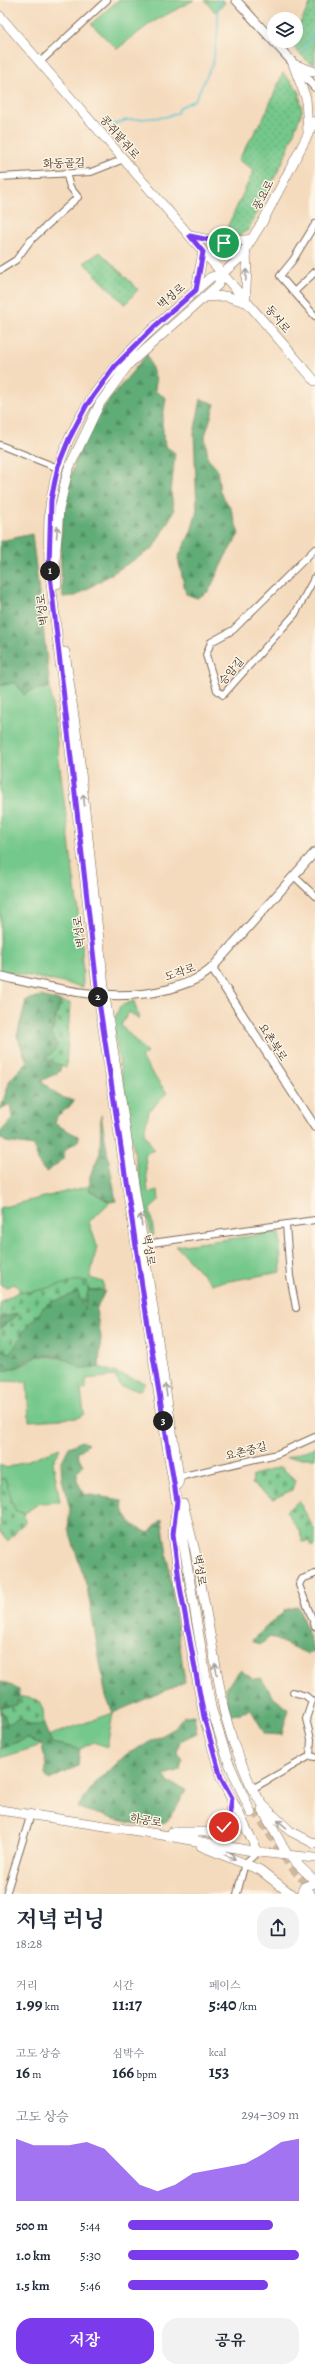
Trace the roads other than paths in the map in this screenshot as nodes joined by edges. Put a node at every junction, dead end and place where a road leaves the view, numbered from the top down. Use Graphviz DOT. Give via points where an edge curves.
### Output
graph roads {
  1 [pos="107,0"];
  2 [pos="236,0"];
  3 [pos="0,16"];
  4 [pos="40,62"];
  5 [pos="293,64"];
  6 [pos="315,72"];
  7 [pos="315,87"];
  8 [pos="315,120"];
  9 [pos="311,134"];
  10 [pos="124,159"];
  11 [pos="0,170"];
  12 [pos="66,173"];
  13 [pos="1,177"];
  14 [pos="315,224"];
  15 [pos="190,236"];
  16 [pos="252,239"];
  17 [pos="246,249"];
  18 [pos="203,252"];
  19 [pos="0,270"];
  20 [pos="315,272"];
  21 [pos="222,274"];
  22 [pos="196,290"];
  23 [pos="294,292"];
  24 [pos="204,297"];
  25 [pos="247,302"];
  26 [pos="315,316"];
  27 [pos="315,381"];
  28 [pos="0,445"];
  29 [pos="58,468"];
  30 [pos="315,549"];
  31 [pos="315,577"];
  32 [pos="315,852"];
  33 [pos="294,877"];
  34 [pos="315,896"];
  35 [pos="212,968"];
  36 [pos="0,976"];
  37 [pos="101,995"];
  38 [pos="315,1127"];
  39 [pos="315,1220"];
  40 [pos="286,1225"];
  41 [pos="144,1244"];
  42 [pos="296,1308"];
  43 [pos="315,1437"];
  44 [pos="179,1482"];
  45 [pos="177,1501"];
  46 [pos="315,1574"];
  47 [pos="315,1626"];
  48 [pos="292,1692"];
  49 [pos="313,1756"];
  50 [pos="252,1789"];
  51 [pos="232,1798"];
  52 [pos="0,1810"];
  53 [pos="256,1810"];
  54 [pos="31,1814"];
  55 [pos="242,1820"];
  56 [pos="152,1833"];
  57 [pos="180,1838"];
  58 [pos="315,1844"];
  59 [pos="258,1852"];
  60 [pos="287,1854"];
  61 [pos="315,1858"];
  62 [pos="245,1863"];
  63 [pos="311,1890"];
  64 [pos="6,1894"];
  65 [pos="237,1894"];
  66 [pos="291,1894"];
  1 -- 4 [label="street"];
  2 -- 5 [label="street"];
  3 -- 4 [label="main road, 콩쥐팥쥐로"];
  4 -- 10 [label="main road, 콩쥐팥쥐로"];
  5 -- 6 [label="main road"];
  5 -- 7 [label="street"];
  5 -- 9 [label="main road" via="306,98"];
  8 -- 9 [label="main road, 풍요로"];
  9 -- 16 [label="main road, 풍요로"];
  10 -- 12 [label="street, 화동골길" via="91,172"];
  10 -- 15 [label="main road, 콩쥐팥쥐로"];
  11 -- 13 [label="street, 화동골길"];
  12 -- 13 [label="street, 화동골길"];
  12 -- 19 [label="street" via="70,187 78,197 30,242 16,260"];
  14 -- 23 [label="street" via="280,276"];
  15 -- 16 [label="main road" via="224,243"];
  15 -- 18 [label="main road, 콩쥐팥쥐로"];
  16 -- 17 [label="main road, 풍요로"];
  17 -- 21 [label="main road, 풍요로"];
  25 -- 17 [label="main road, one-way"];
  18 -- 21 [label="main road, 콩쥐팥쥐로"];
  18 -- 22 [label="main road"];
  20 -- 23 [label="street"];
  21 -- 22 [label="main road, 벽성로" via="211,277"];
  21 -- 24 [label="main road, 벽성로" via="218,285"];
  21 -- 25 [label="main road, 동서로"];
  22 -- 29 [label="main road, 벽성로" via="115,366 86,406"];
  23 -- 26 [label="street"];
  24 -- 25 [label="main road" via="226,296"];
  37 -- 24 [label="main road, 벽성로, one-way" via="78,745 55,560 59,510 68,470 100,403 129,364"];
  25 -- 27 [label="main road, 동서로"];
  28 -- 29 [label="street"];
  29 -- 37 [label="main road, 벽성로" via="51,500 49,566"];
  30 -- 31 [label="street, 승암길" via="237,626 211,642 206,655 217,690 223,695 295,614"];
  32 -- 33 [label="street, 도작로"];
  33 -- 34 [label="street"];
  33 -- 35 [label="street, 도작로"];
  35 -- 37 [label="street, 도작로" via="191,982 162,990 126,996"];
  35 -- 38 [label="street, 요촌북로"];
  36 -- 37 [label="street, 도작로" via="67,992"];
  41 -- 37 [label="main road, 벽성로, one-way"];
  37 -- 45 [label="main road, 벽성로" via="153,1356"];
  39 -- 40 [label="street"];
  40 -- 41 [label="street"];
  40 -- 42 [label="street" via="290,1276"];
  44 -- 41 [label="main road, 벽성로, one-way"];
  43 -- 44 [label="street, 요촌중길" via="277,1454"];
  50 -- 44 [label="main road, one-way" via="233,1742 224,1711 195,1551"];
  44 -- 53 [label="main road, 벽성로" via="210,1680 224,1734 242,1782"];
  45 -- 51 [label="main road" via="173,1534 204,1717 221,1778"];
  45 -- 53 [label="main road, 벽성로" via="211,1707 228,1761"];
  46 -- 47 [label="street" via="302,1579 299,1585"];
  48 -- 49 [label="street" via="306,1696 312,1701 306,1719"];
  49 -- 50 [label="street"];
  50 -- 53 [label="main road"];
  58 -- 50 [label="main road, one-way" via="290,1831 274,1817"];
  51 -- 55 [label="main road"];
  51 -- 56 [label="main road" via="227,1824 215,1832"];
  52 -- 54 [label="main road, 하공로"];
  53 -- 55 [label="main road" via="260,1813 254,1819"];
  53 -- 60 [label="main road"];
  54 -- 56 [label="main road, 하공로"];
  54 -- 64 [label="street"];
  55 -- 59 [label="main road"];
  56 -- 57 [label="main road, 하공로"];
  57 -- 59 [label="main road, 하공로"];
  57 -- 62 [label="main road, one-way"];
  59 -- 60 [label="main road, 하공로"];
  59 -- 62 [label="street"];
  60 -- 61 [label="main road, 하공로"];
  60 -- 63 [label="main road"];
  62 -- 65 [label="street"];
  62 -- 66 [label="main road" via="260,1870"];
}
